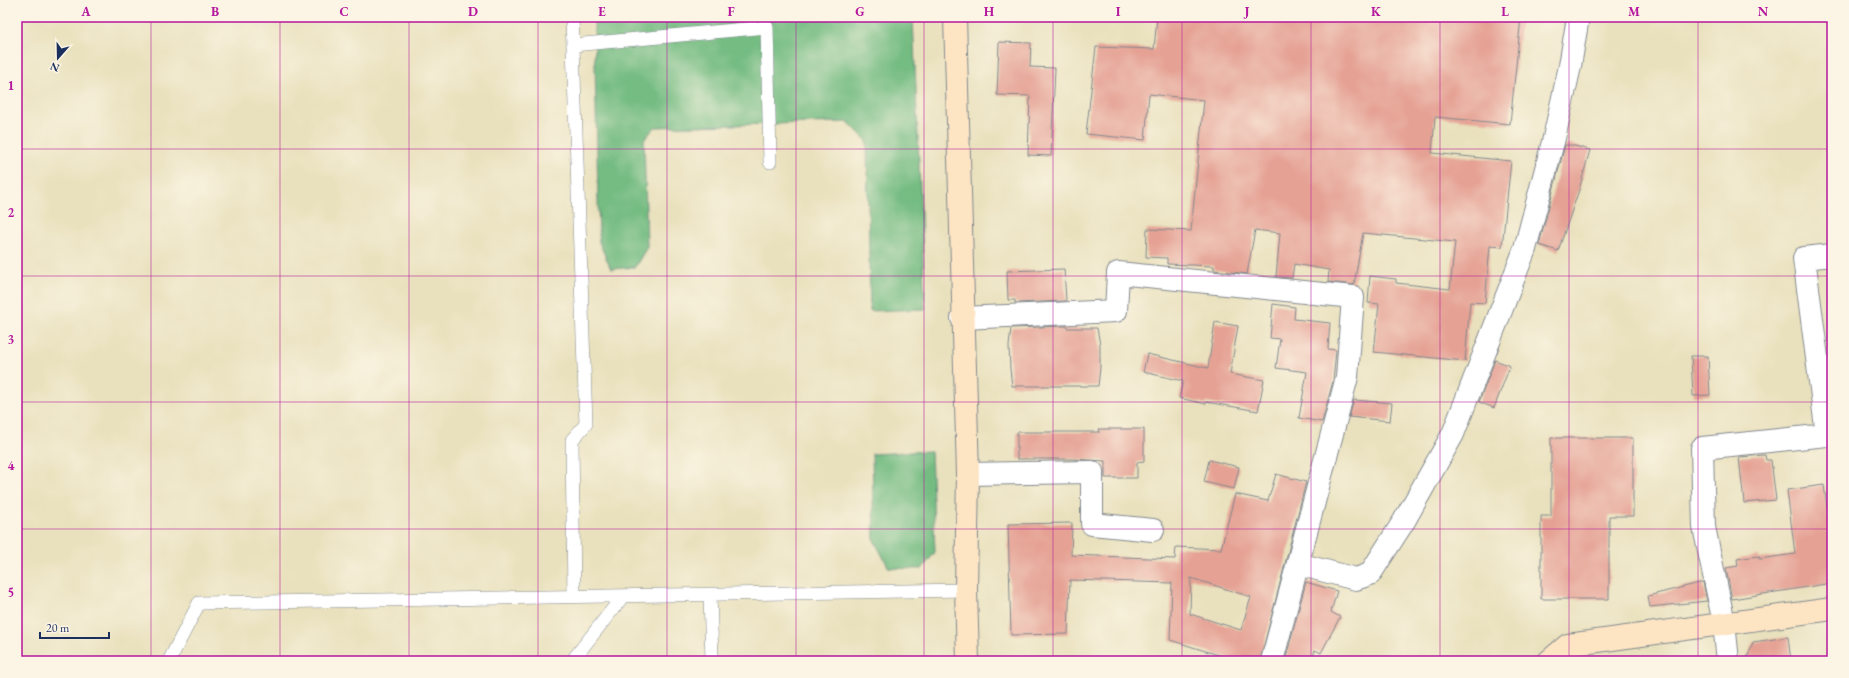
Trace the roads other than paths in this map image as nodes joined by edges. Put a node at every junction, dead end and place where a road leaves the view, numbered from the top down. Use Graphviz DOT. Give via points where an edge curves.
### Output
graph roads {
  1 [pos="572,17"];
  2 [pos="955,17"];
  3 [pos="1578,17"];
  4 [pos="573,44"];
  5 [pos="770,162"];
  6 [pos="1832,255"];
  7 [pos="962,318"];
  8 [pos="968,474"];
  9 [pos="1152,530"];
  10 [pos="1298,564"];
  11 [pos="966,590"];
  12 [pos="710,594"];
  13 [pos="574,596"];
  14 [pos="624,596"];
  15 [pos="1832,609"];
  16 [pos="1724,623"];
  17 [pos="168,661"];
  18 [pos="572,661"];
  19 [pos="712,661"];
  20 [pos="968,661"];
  21 [pos="1272,661"];
  22 [pos="1548,661"];
  23 [pos="1728,661"];
  1 -- 4 [label="lane"];
  2 -- 7 [label="street"];
  3 -- 10 [label="street" via="1555,131 1524,249 1453,434 1404,522 1370,574 1356,579"];
  4 -- 5 [label="lane" via="767,27"];
  4 -- 13 [label="lane" via="586,424 572,440"];
  6 -- 16 [label="street" via="1804,258 1827,435 1702,448 1704,527"];
  7 -- 8 [label="street"];
  7 -- 10 [label="street" via="1116,311 1118,273 1353,298 1348,377"];
  8 -- 9 [label="street" via="1092,472 1092,524"];
  8 -- 11 [label="street"];
  10 -- 21 [label="street"];
  11 -- 12 [label="lane"];
  11 -- 20 [label="street"];
  12 -- 14 [label="lane"];
  12 -- 19 [label="lane"];
  13 -- 14 [label="lane"];
  13 -- 17 [label="lane" via="199,603"];
  14 -- 18 [label="lane"];
  15 -- 16 [label="street"];
  16 -- 22 [label="street" via="1568,645"];
  16 -- 23 [label="street"];
}
